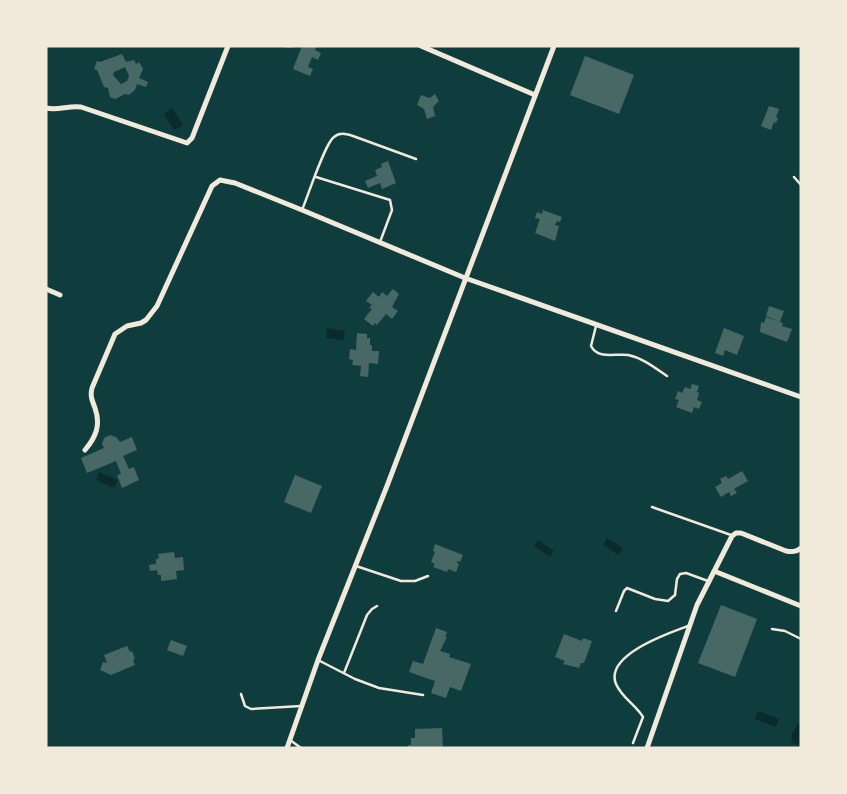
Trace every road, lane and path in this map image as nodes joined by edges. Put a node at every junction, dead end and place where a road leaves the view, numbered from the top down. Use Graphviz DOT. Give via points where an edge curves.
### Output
graph roads {
  1 [pos="228,46"];
  2 [pos="286,46"];
  3 [pos="292,46"];
  4 [pos="422,46"];
  5 [pos="554,46"];
  6 [pos="535,95"];
  7 [pos="46,108"];
  8 [pos="416,159"];
  9 [pos="794,176"];
  10 [pos="316,177"];
  11 [pos="801,185"];
  12 [pos="302,210"];
  13 [pos="379,243"];
  14 [pos="465,278"];
  15 [pos="46,289"];
  16 [pos="60,295"];
  17 [pos="596,324"];
  18 [pos="667,376"];
  19 [pos="801,397"];
  20 [pos="85,450"];
  21 [pos="652,507"];
  22 [pos="732,536"];
  23 [pos="801,548"];
  24 [pos="356,566"];
  25 [pos="714,571"];
  26 [pos="428,576"];
  27 [pos="708,581"];
  28 [pos="377,606"];
  29 [pos="801,606"];
  30 [pos="616,612"];
  31 [pos="690,625"];
  32 [pos="772,629"];
  33 [pos="801,639"];
  34 [pos="318,660"];
  35 [pos="344,673"];
  36 [pos="242,694"];
  37 [pos="423,695"];
  38 [pos="302,706"];
  39 [pos="290,740"];
  40 [pos="633,743"];
  41 [pos="287,748"];
  42 [pos="300,748"];
  43 [pos="647,748"];
  1 -- 7 [label="street" via="192,138 187,143 81,107"];
  2 -- 3 [label="lane"];
  4 -- 6 [label="street"];
  5 -- 6 [label="street"];
  6 -- 14 [label="street"];
  8 -- 10 [label="lane" via="344,133 332,138 326,147"];
  9 -- 11 [label="lane"];
  10 -- 12 [label="lane"];
  10 -- 13 [label="lane" via="390,200 392,210"];
  12 -- 13 [label="street"];
  12 -- 20 [label="street" via="228,181 220,180 212,186 157,306 141,324 127,326 115,334 92,388 98,424 95,436"];
  13 -- 14 [label="street"];
  14 -- 17 [label="street"];
  14 -- 24 [label="street"];
  15 -- 16 [label="street"];
  17 -- 18 [label="lane" via="591,346 594,351 640,359"];
  17 -- 19 [label="street"];
  21 -- 22 [label="lane"];
  22 -- 23 [label="street" via="741,533 786,551"];
  22 -- 25 [label="street"];
  24 -- 26 [label="lane" via="401,581"];
  24 -- 34 [label="street"];
  25 -- 27 [label="street"];
  25 -- 29 [label="street"];
  27 -- 30 [label="lane" via="680,574 675,595 668,601 627,588"];
  27 -- 31 [label="street"];
  28 -- 35 [label="lane" via="367,616"];
  31 -- 40 [label="lane" via="633,651 616,670 617,687 643,717"];
  31 -- 43 [label="street"];
  32 -- 33 [label="lane"];
  34 -- 35 [label="lane"];
  34 -- 38 [label="street"];
  35 -- 37 [label="lane" via="378,688"];
  36 -- 38 [label="lane" via="246,706 251,709"];
  38 -- 39 [label="street"];
  39 -- 41 [label="street"];
  39 -- 42 [label="lane"];
}
